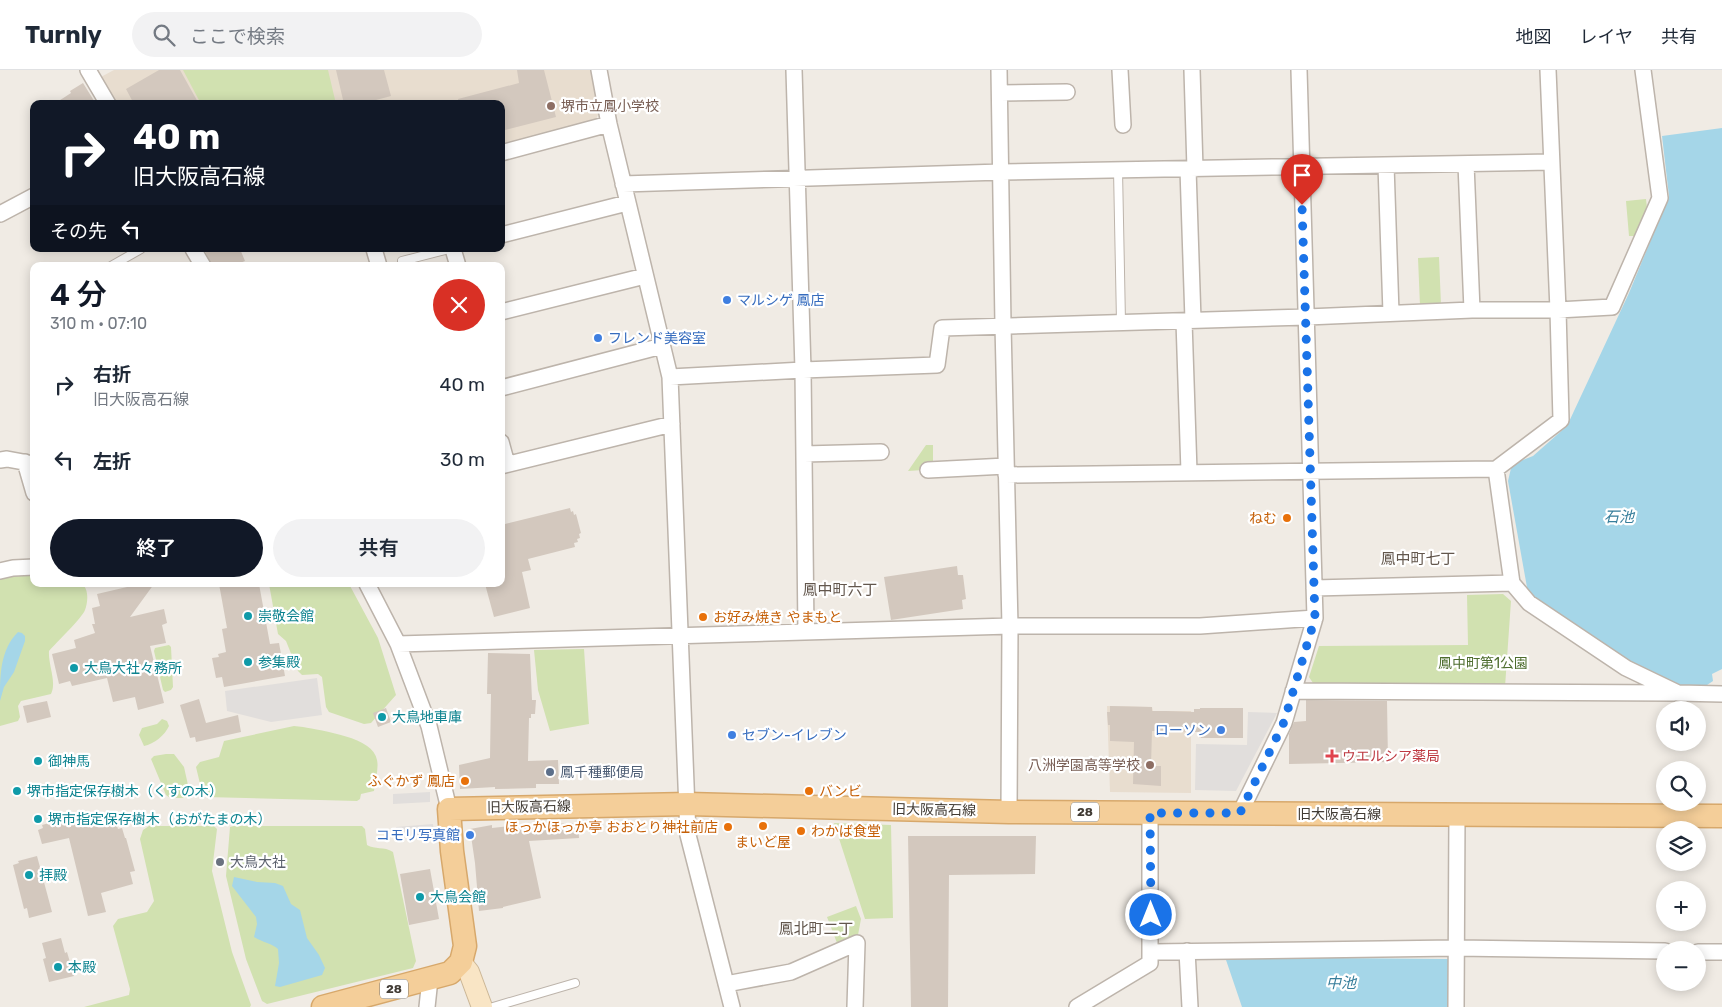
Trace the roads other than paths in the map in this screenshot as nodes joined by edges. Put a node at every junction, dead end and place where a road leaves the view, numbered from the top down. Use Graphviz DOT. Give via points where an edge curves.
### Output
graph roads {
  1 [pos="599,70"];
  2 [pos="794,70"];
  3 [pos="999,70"];
  4 [pos="1120,70"];
  5 [pos="1192,70"];
  6 [pos="1298,70"];
  7 [pos="1548,70"];
  8 [pos="1643,70"];
  9 [pos="94,72"];
  10 [pos="1067,92"];
  11 [pos="1000,93"];
  12 [pos="106,100"];
  13 [pos="609,124"];
  14 [pos="1123,125"];
  15 [pos="505,152"];
  16 [pos="1551,162"];
  17 [pos="1466,164"];
  18 [pos="1386,165"];
  19 [pos="1301,167"];
  20 [pos="1191,169"];
  21 [pos="1118,170"];
  22 [pos="1001,172"];
  23 [pos="797,179"];
  24 [pos="623,184"];
  25 [pos="30,198"];
  26 [pos="628,203"];
  27 [pos="0,214"];
  28 [pos="505,235"];
  29 [pos="136,252"];
  30 [pos="439,252"];
  31 [pos="402,261"];
  32 [pos="118,262"];
  33 [pos="645,276"];
  34 [pos="1472,310"];
  35 [pos="1558,310"];
  36 [pos="505,311"];
  37 [pos="1391,314"];
  38 [pos="1307,317"];
  39 [pos="1188,320"];
  40 [pos="1121,322"];
  41 [pos="1003,326"];
  42 [pos="662,346"];
  43 [pos="803,370"];
  44 [pos="670,377"];
  45 [pos="505,387"];
  46 [pos="672,424"];
  47 [pos="880,452"];
  48 [pos="804,454"];
  49 [pos="0,460"];
  50 [pos="30,463"];
  51 [pos="505,465"];
  52 [pos="1496,469"];
  53 [pos="928,470"];
  54 [pos="1311,470"];
  55 [pos="1006,471"];
  56 [pos="1189,472"];
  57 [pos="30,567"];
  58 [pos="0,571"];
  59 [pos="1512,582"];
  60 [pos="370,587"];
  61 [pos="1314,588"];
  62 [pos="1315,618"];
  63 [pos="1010,626"];
  64 [pos="806,631"];
  65 [pos="681,635"];
  66 [pos="398,644"];
  67 [pos="1293,691"];
  68 [pos="1678,693"];
  69 [pos="1722,694"];
  70 [pos="688,804"];
  71 [pos="449,808"];
  72 [pos="1009,812"];
  73 [pos="1150,813"];
  74 [pos="1240,813"];
  75 [pos="1457,814"];
  76 [pos="1722,816"];
  77 [pos="1456,948"];
  78 [pos="1187,951"];
  79 [pos="1656,951"];
  80 [pos="1151,952"];
  81 [pos="1706,952"];
  82 [pos="1722,952"];
  83 [pos="461,962"];
  84 [pos="430,979"];
  85 [pos="575,983"];
  86 [pos="726,984"];
  87 [pos="322,1007"];
  88 [pos="427,1007"];
  89 [pos="482,1007"];
  90 [pos="493,1007"];
  91 [pos="732,1007"];
  92 [pos="854,1007"];
  93 [pos="1078,1007"];
  94 [pos="1190,1007"];
  95 [pos="1456,1007"];
  1 -- 13 [label="street"];
  2 -- 23 [label="street"];
  3 -- 11 [label="street"];
  4 -- 14 [label="street"];
  5 -- 20 [label="street"];
  6 -- 19 [label="street"];
  7 -- 16 [label="street"];
  8 -- 35 [label="street" via="1660,198 1612,307"];
  9 -- 12 [label="street"];
  10 -- 11 [label="street"];
  11 -- 22 [label="street"];
  13 -- 15 [label="street"];
  13 -- 24 [label="street"];
  16 -- 17 [label="street"];
  16 -- 35 [label="street"];
  17 -- 18 [label="street"];
  17 -- 34 [label="street"];
  18 -- 19 [label="street"];
  18 -- 37 [label="street"];
  19 -- 20 [label="street"];
  19 -- 38 [label="street"];
  20 -- 21 [label="street"];
  20 -- 39 [label="street"];
  21 -- 22 [label="street"];
  21 -- 40 [label="lane"];
  22 -- 23 [label="street"];
  22 -- 41 [label="street"];
  23 -- 24 [label="street"];
  23 -- 43 [label="street"];
  24 -- 26 [label="street"];
  25 -- 27 [label="street"];
  26 -- 28 [label="street"];
  26 -- 33 [label="street"];
  29 -- 32 [label="lane"];
  30 -- 31 [label="lane"];
  33 -- 36 [label="street"];
  33 -- 42 [label="street"];
  34 -- 35 [label="street"];
  34 -- 37 [label="street"];
  35 -- 52 [label="street" via="1562,420"];
  37 -- 38 [label="street"];
  38 -- 39 [label="street"];
  38 -- 54 [label="street"];
  39 -- 40 [label="street"];
  39 -- 56 [label="street"];
  40 -- 41 [label="street"];
  41 -- 43 [label="street" via="942,328 937,365"];
  41 -- 55 [label="street"];
  42 -- 44 [label="street"];
  42 -- 45 [label="street"];
  43 -- 44 [label="street"];
  43 -- 48 [label="street"];
  44 -- 46 [label="street"];
  46 -- 51 [label="street"];
  46 -- 65 [label="street"];
  47 -- 48 [label="street"];
  48 -- 64 [label="street"];
  49 -- 50 [label="street" via="7,458"];
  52 -- 54 [label="street"];
  52 -- 59 [label="street"];
  53 -- 55 [label="street"];
  54 -- 56 [label="street"];
  54 -- 61 [label="street"];
  55 -- 56 [label="street"];
  55 -- 63 [label="street"];
  57 -- 58 [label="street"];
  59 -- 61 [label="street"];
  59 -- 68 [label="street" via="1529,603 1626,668"];
  60 -- 66 [label="street"];
  61 -- 62 [label="street"];
  62 -- 63 [label="street" via="1200,626"];
  62 -- 67 [label="street"];
  63 -- 64 [label="street"];
  63 -- 72 [label="street"];
  64 -- 65 [label="street"];
  65 -- 66 [label="street"];
  65 -- 70 [label="street"];
  66 -- 71 [label="street" via="429,726"];
  67 -- 68 [label="street"];
  67 -- 74 [label="street" via="1284,722"];
  68 -- 69 [label="street"];
  70 -- 71 [label="main road, 旧大阪高石線 / 28"];
  70 -- 72 [label="main road, 旧大阪高石線 / 28"];
  70 -- 86 [label="street" via="688,835"];
  71 -- 83 [label="main road" via="465,946"];
  72 -- 73 [label="main road, 旧大阪高石線 / 28"];
  73 -- 74 [label="main road, 旧大阪高石線 / 28"];
  73 -- 80 [label="street"];
  74 -- 75 [label="main road, 旧大阪高石線 / 28"];
  75 -- 76 [label="main road, 旧大阪高石線 / 28"];
  75 -- 77 [label="street"];
  77 -- 78 [label="street"];
  77 -- 79 [label="street"];
  77 -- 95 [label="street"];
  78 -- 80 [label="street"];
  78 -- 94 [label="street"];
  80 -- 93 [label="street" via="1150,963"];
  81 -- 82 [label="street"];
  83 -- 84 [label="main road, 28" via="450,973"];
  83 -- 89 [label="street" via="469,972"];
  84 -- 87 [label="main road, 28"];
  84 -- 88 [label="street"];
  85 -- 90 [label="lane"];
  86 -- 91 [label="street"];
  86 -- 92 [label="street" via="791,972 857,943"];
}
